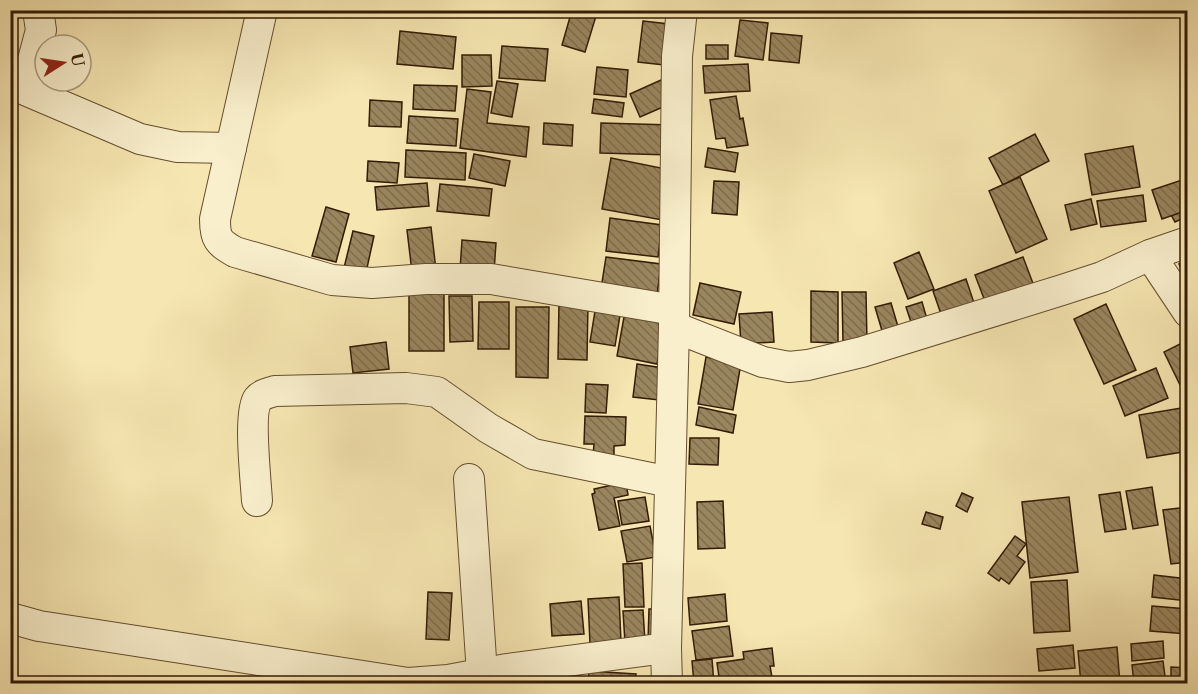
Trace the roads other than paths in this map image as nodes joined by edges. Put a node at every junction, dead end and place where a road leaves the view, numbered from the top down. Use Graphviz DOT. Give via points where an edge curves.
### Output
graph roads {
  1 [pos="39,10"];
  2 [pos="262,10"];
  3 [pos="682,10"];
  4 [pos="231,148"];
  5 [pos="1188,242"];
  6 [pos="1150,255"];
  7 [pos="1188,312"];
  8 [pos="674,318"];
  9 [pos="469,479"];
  10 [pos="670,482"];
  11 [pos="257,501"];
  12 [pos="10,618"];
  13 [pos="666,648"];
  14 [pos="482,674"];
  15 [pos="667,684"];
  1 -- 4 [label="street" via="41,30 25,90 140,139 178,147"];
  2 -- 4 [label="street"];
  3 -- 8 [label="street" via="677,56"];
  4 -- 8 [label="street" via="215,233 221,244 235,252 332,280 372,283 491,279"];
  5 -- 6 [label="street"];
  6 -- 7 [label="street"];
  6 -- 8 [label="street" via="1062,290 808,365 789,367 763,362"];
  8 -- 10 [label="street"];
  9 -- 14 [label="street"];
  10 -- 11 [label="street" via="533,454 437,392 406,388 275,391 259,397 255,405"];
  10 -- 13 [label="street"];
  12 -- 14 [label="street" via="39,626 408,683"];
  13 -- 14 [label="street"];
  13 -- 15 [label="street"];
}
